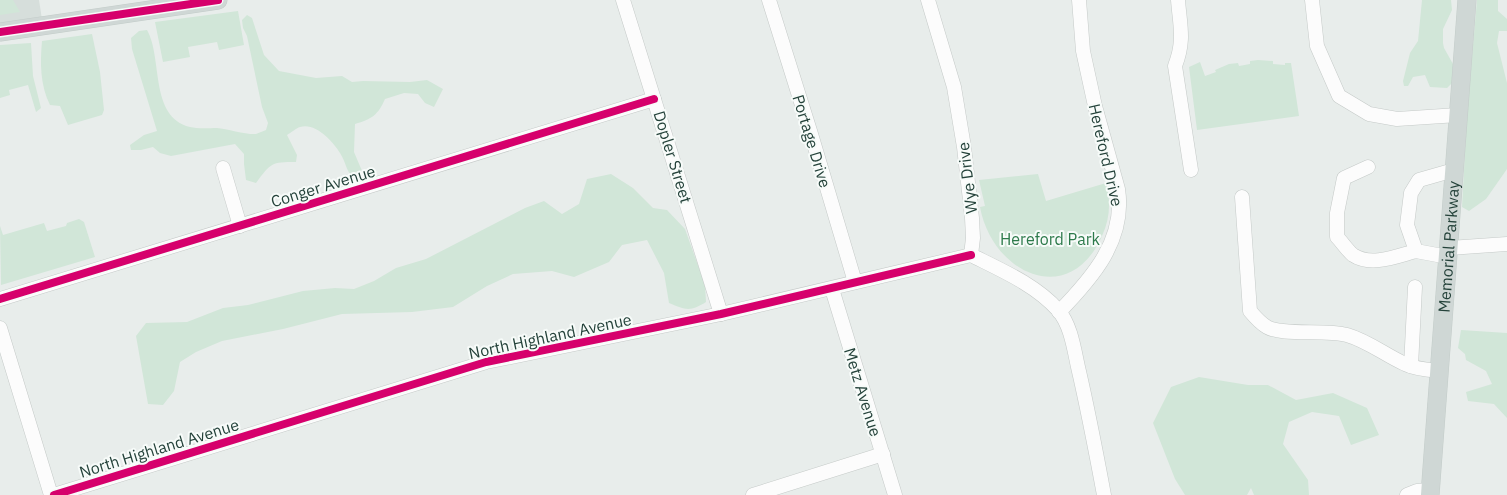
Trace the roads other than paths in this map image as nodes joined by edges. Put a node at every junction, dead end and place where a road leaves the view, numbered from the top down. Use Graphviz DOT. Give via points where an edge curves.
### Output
graph roads {
  1 [pos="218,0"];
  2 [pos="623,0"];
  3 [pos="768,0"];
  4 [pos="928,0"];
  5 [pos="1079,0"];
  6 [pos="1178,0"];
  7 [pos="1312,0"];
  8 [pos="1467,0"];
  9 [pos="0,32"];
  10 [pos="654,99"];
  11 [pos="1458,115"];
  12 [pos="1368,167"];
  13 [pos="222,168"];
  14 [pos="1192,170"];
  15 [pos="1454,170"];
  16 [pos="1242,197"];
  17 [pos="240,226"];
  18 [pos="1507,244"];
  19 [pos="1416,251"];
  20 [pos="1448,252"];
  21 [pos="971,255"];
  22 [pos="855,282"];
  23 [pos="1415,287"];
  24 [pos="832,289"];
  25 [pos="0,298"];
  26 [pos="1060,312"];
  27 [pos="721,314"];
  28 [pos="0,328"];
  29 [pos="3,346"];
  30 [pos="1411,366"];
  31 [pos="1439,371"];
  32 [pos="882,454"];
  33 [pos="1430,493"];
  34 [pos="53,495"];
  35 [pos="753,495"];
  36 [pos="895,495"];
  37 [pos="1104,495"];
  38 [pos="1407,495"];
  1 -- 9 [label="main road"];
  2 -- 10 [label="street, Dopler Street"];
  3 -- 22 [label="street, Portage Drive"];
  4 -- 21 [label="street, Wye Drive" via="954,87 972,218"];
  5 -- 26 [label="street, Hereford Drive" via="1083,52 1120,202 1113,241 1105,258"];
  6 -- 14 [label="street" via="1182,40 1174,66"];
  7 -- 11 [label="street" via="1318,46 1339,96 1368,114 1397,119"];
  8 -- 11 [label="main road, Memorial Parkway"];
  10 -- 17 [label="street, Conger Avenue"];
  10 -- 27 [label="street, Dopler Street"];
  11 -- 15 [label="main road, Memorial Parkway"];
  12 -- 19 [label="street" via="1344,178 1337,213 1337,237 1354,255 1371,261"];
  13 -- 17 [label="street"];
  15 -- 19 [label="street" via="1419,180 1411,193 1407,225"];
  15 -- 20 [label="main road, Memorial Parkway"];
  16 -- 30 [label="street" via="1250,311 1259,321 1281,331 1346,334"];
  17 -- 25 [label="street, Conger Avenue"];
  18 -- 20 [label="street"];
  19 -- 20 [label="street"];
  20 -- 31 [label="main road, Memorial Parkway"];
  21 -- 22 [label="street, North Highland Avenue"];
  21 -- 26 [label="street" via="1033,289"];
  22 -- 24 [label="street, North Highland Avenue"];
  23 -- 30 [label="street"];
  24 -- 27 [label="street, North Highland Avenue"];
  24 -- 32 [label="street, Metz Avenue"];
  26 -- 37 [label="street" via="1071,337"];
  27 -- 34 [label="street, North Highland Avenue" via="486,362"];
  28 -- 29 [label="street"];
  29 -- 34 [label="street"];
  30 -- 31 [label="street"];
  31 -- 33 [label="main road, Memorial Parkway"];
  32 -- 35 [label="street"];
  32 -- 36 [label="street, Metz Avenue"];
  33 -- 38 [label="street" via="1417,491"];
}
